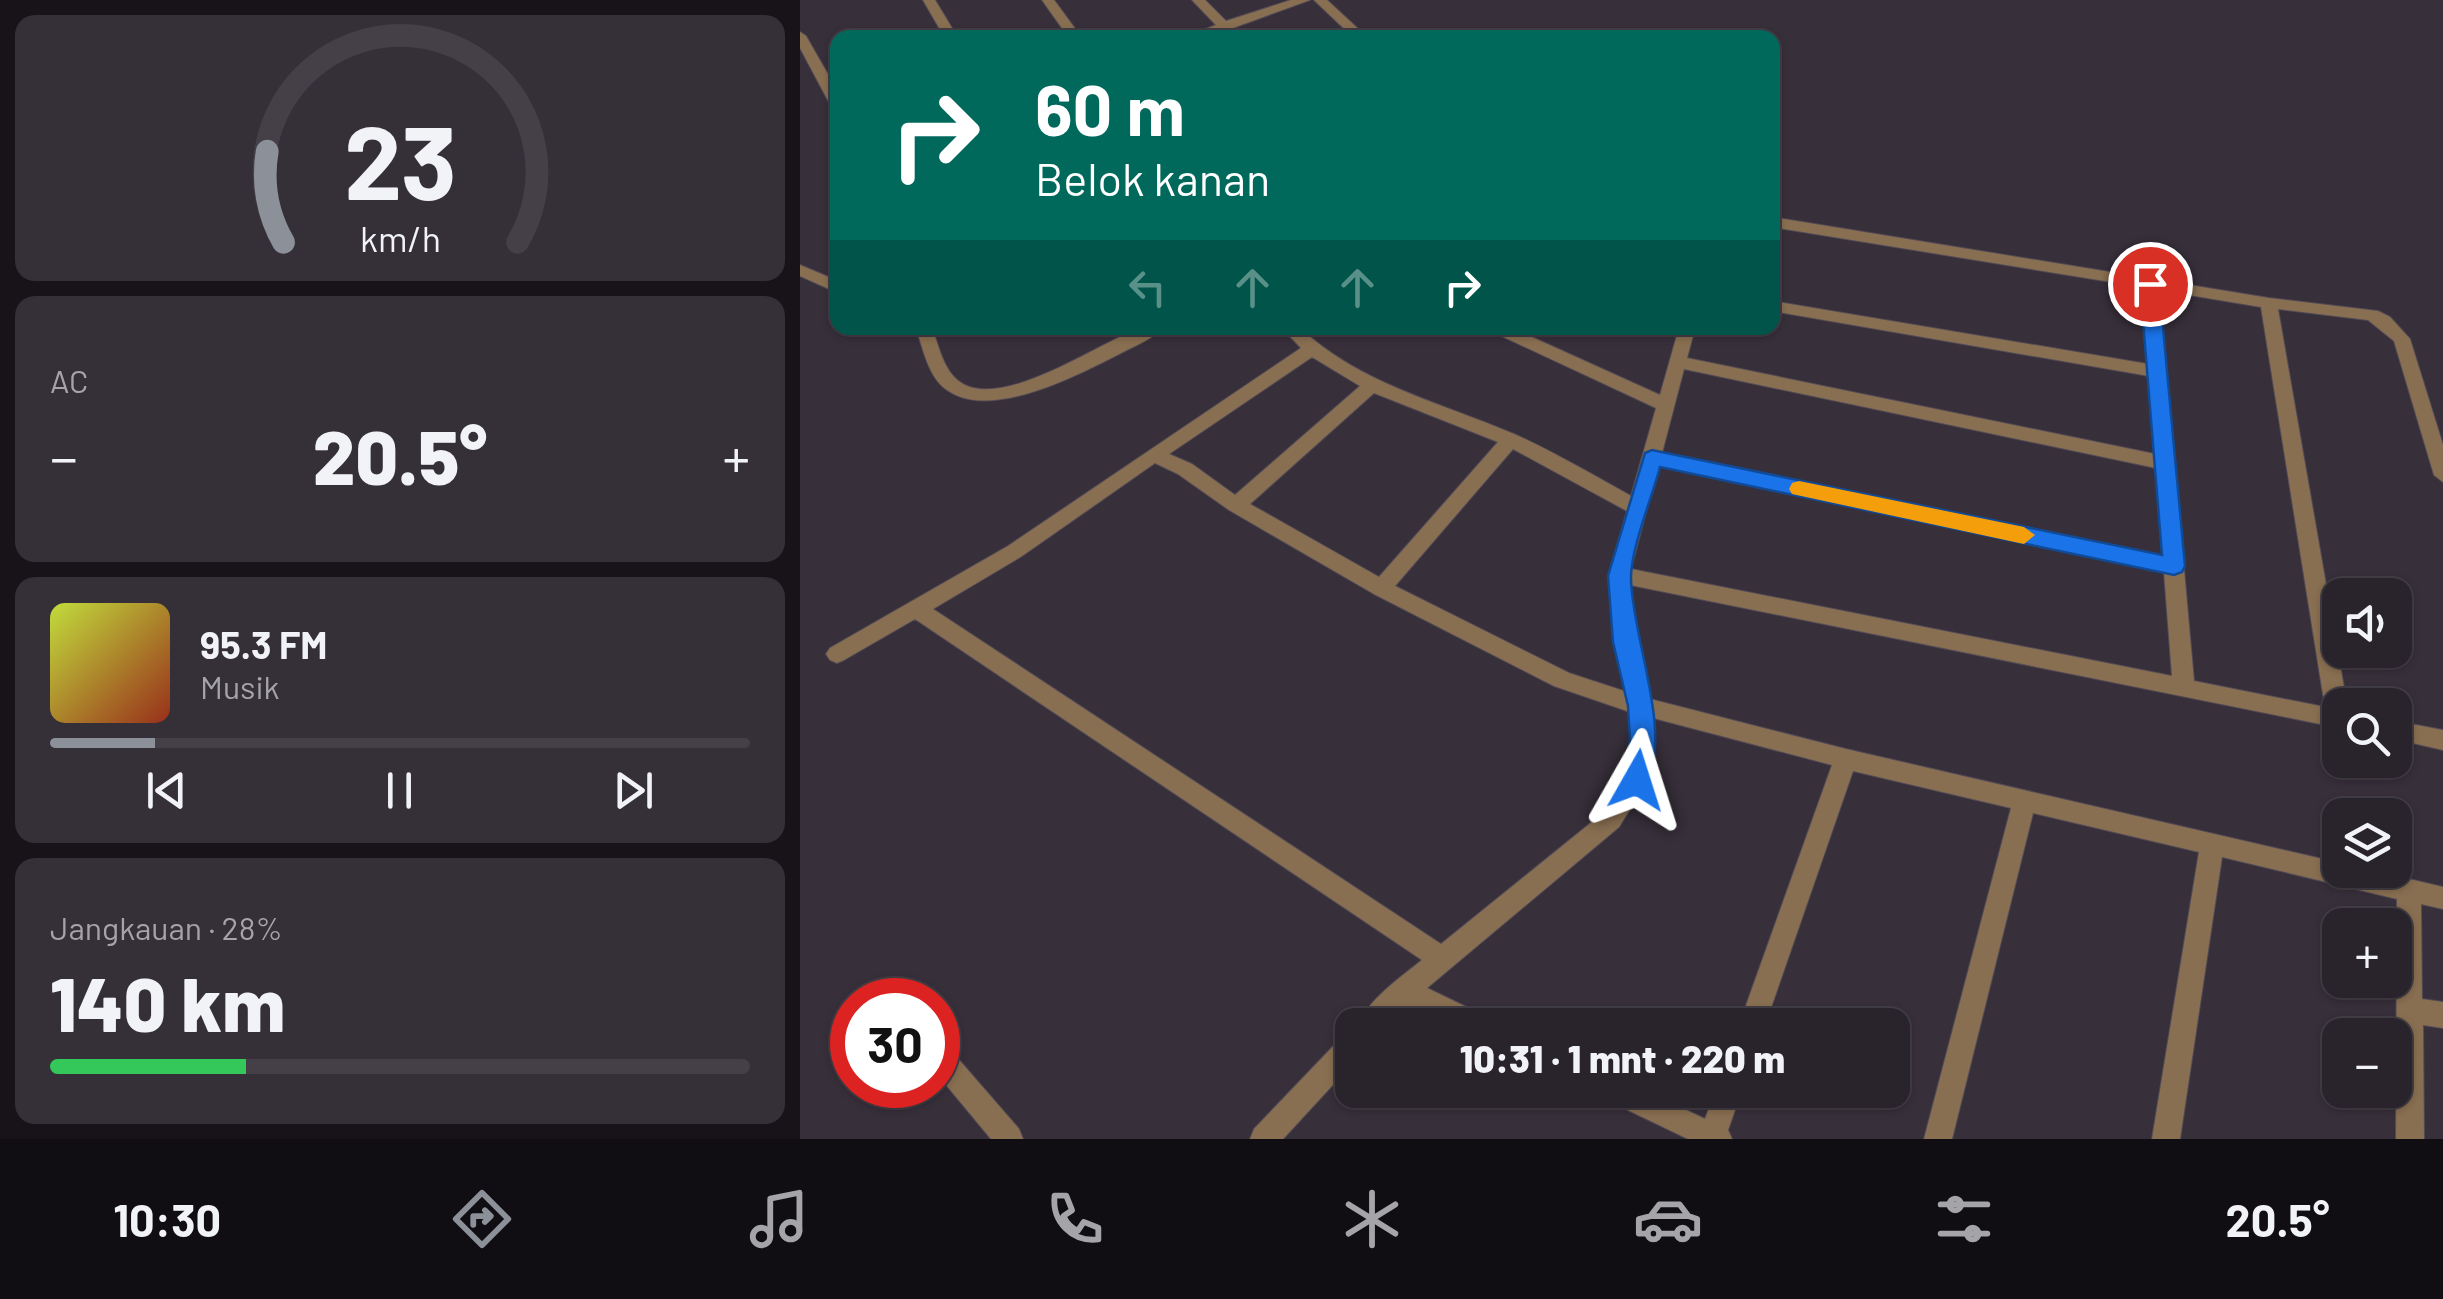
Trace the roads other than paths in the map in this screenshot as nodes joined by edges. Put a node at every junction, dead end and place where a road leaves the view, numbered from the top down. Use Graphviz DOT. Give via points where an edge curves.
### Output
graph roads {
  1 [pos="929,0"];
  2 [pos="1048,0"];
  3 [pos="1198,0"];
  4 [pos="1304,0"];
  5 [pos="1320,0"];
  6 [pos="1224,26"];
  7 [pos="947,30"];
  8 [pos="1070,30"];
  9 [pos="1212,30"];
  10 [pos="1228,30"];
  11 [pos="1353,30"];
  12 [pos="800,36"];
  13 [pos="830,91"];
  14 [pos="1780,223"];
  15 [pos="800,270"];
  16 [pos="830,284"];
  17 [pos="2150,284"];
  18 [pos="2269,303"];
  19 [pos="1780,307"];
  20 [pos="927,335"];
  21 [pos="1134,335"];
  22 [pos="1296,335"];
  23 [pos="1514,335"];
  24 [pos="1684,335"];
  25 [pos="1310,350"];
  26 [pos="1678,362"];
  27 [pos="2157,371"];
  28 [pos="1373,384"];
  29 [pos="1667,406"];
  30 [pos="1510,440"];
  31 [pos="1154,455"];
  32 [pos="1652,458"];
  33 [pos="2164,464"];
  34 [pos="2443,475"];
  35 [pos="1236,505"];
  36 [pos="1638,508"];
  37 [pos="2174,566"];
  38 [pos="1619,576"];
  39 [pos="1381,588"];
  40 [pos="917,609"];
  41 [pos="837,654"];
  42 [pos="2184,688"];
  43 [pos="2334,688"];
  44 [pos="1641,706"];
  45 [pos="2322,716"];
  46 [pos="2412,734"];
  47 [pos="2443,740"];
  48 [pos="1846,758"];
  49 [pos="2024,801"];
  50 [pos="2212,844"];
  51 [pos="2410,890"];
  52 [pos="2443,898"];
  53 [pos="1442,959"];
  54 [pos="1404,991"];
  55 [pos="1388,1008"];
  56 [pos="1440,1008"];
  57 [pos="1758,1008"];
  58 [pos="2410,1010"];
  59 [pos="2443,1015"];
  60 [pos="1335,1063"];
  61 [pos="960,1081"];
  62 [pos="1652,1108"];
  63 [pos="1723,1108"];
  64 [pos="1715,1138"];
  65 [pos="1009,1139"];
  66 [pos="1264,1139"];
  67 [pos="1938,1139"];
  68 [pos="2166,1139"];
  69 [pos="2410,1139"];
  1 -- 7 [label="street"];
  2 -- 8 [label="street"];
  3 -- 6 [label="street"];
  4 -- 6 [label="street"];
  5 -- 11 [label="street"];
  6 -- 9 [label="street"];
  6 -- 10 [label="street"];
  12 -- 13 [label="street"];
  14 -- 17 [label="street"];
  15 -- 16 [label="street"];
  17 -- 18 [label="street"];
  17 -- 27 [label="street"];
  18 -- 34 [label="street" via="2372,316 2402,338"];
  18 -- 43 [label="street"];
  19 -- 27 [label="street"];
  20 -- 21 [label="street" via="941,373 957,389 987,394 1042,385"];
  22 -- 25 [label="street"];
  23 -- 29 [label="street"];
  24 -- 26 [label="street"];
  25 -- 28 [label="street"];
  25 -- 31 [label="street"];
  26 -- 29 [label="street"];
  26 -- 33 [label="street"];
  27 -- 33 [label="street"];
  28 -- 30 [label="street"];
  28 -- 35 [label="street"];
  29 -- 32 [label="street"];
  30 -- 36 [label="street"];
  30 -- 39 [label="street"];
  31 -- 35 [label="street"];
  31 -- 40 [label="street"];
  32 -- 36 [label="street"];
  32 -- 37 [label="street"];
  33 -- 37 [label="street"];
  35 -- 39 [label="street"];
  36 -- 38 [label="street"];
  37 -- 42 [label="street"];
  38 -- 42 [label="street"];
  38 -- 44 [label="street" via="1625,642"];
  39 -- 44 [label="street" via="1562,680"];
  40 -- 41 [label="street"];
  40 -- 53 [label="street"];
  42 -- 45 [label="street"];
  44 -- 48 [label="street"];
  44 -- 53 [label="street" via="1637,780 1612,820"];
  46 -- 47 [label="street"];
  48 -- 49 [label="street"];
  48 -- 57 [label="street"];
  49 -- 50 [label="street"];
  49 -- 67 [label="street"];
  50 -- 51 [label="street"];
  50 -- 68 [label="street"];
  51 -- 52 [label="street"];
  51 -- 58 [label="street"];
  53 -- 54 [label="street"];
  54 -- 55 [label="street"];
  54 -- 56 [label="street"];
  58 -- 59 [label="street"];
  58 -- 69 [label="street"];
  60 -- 66 [label="street"];
  61 -- 65 [label="street"];
  62 -- 64 [label="street"];
  63 -- 64 [label="street"];
}
